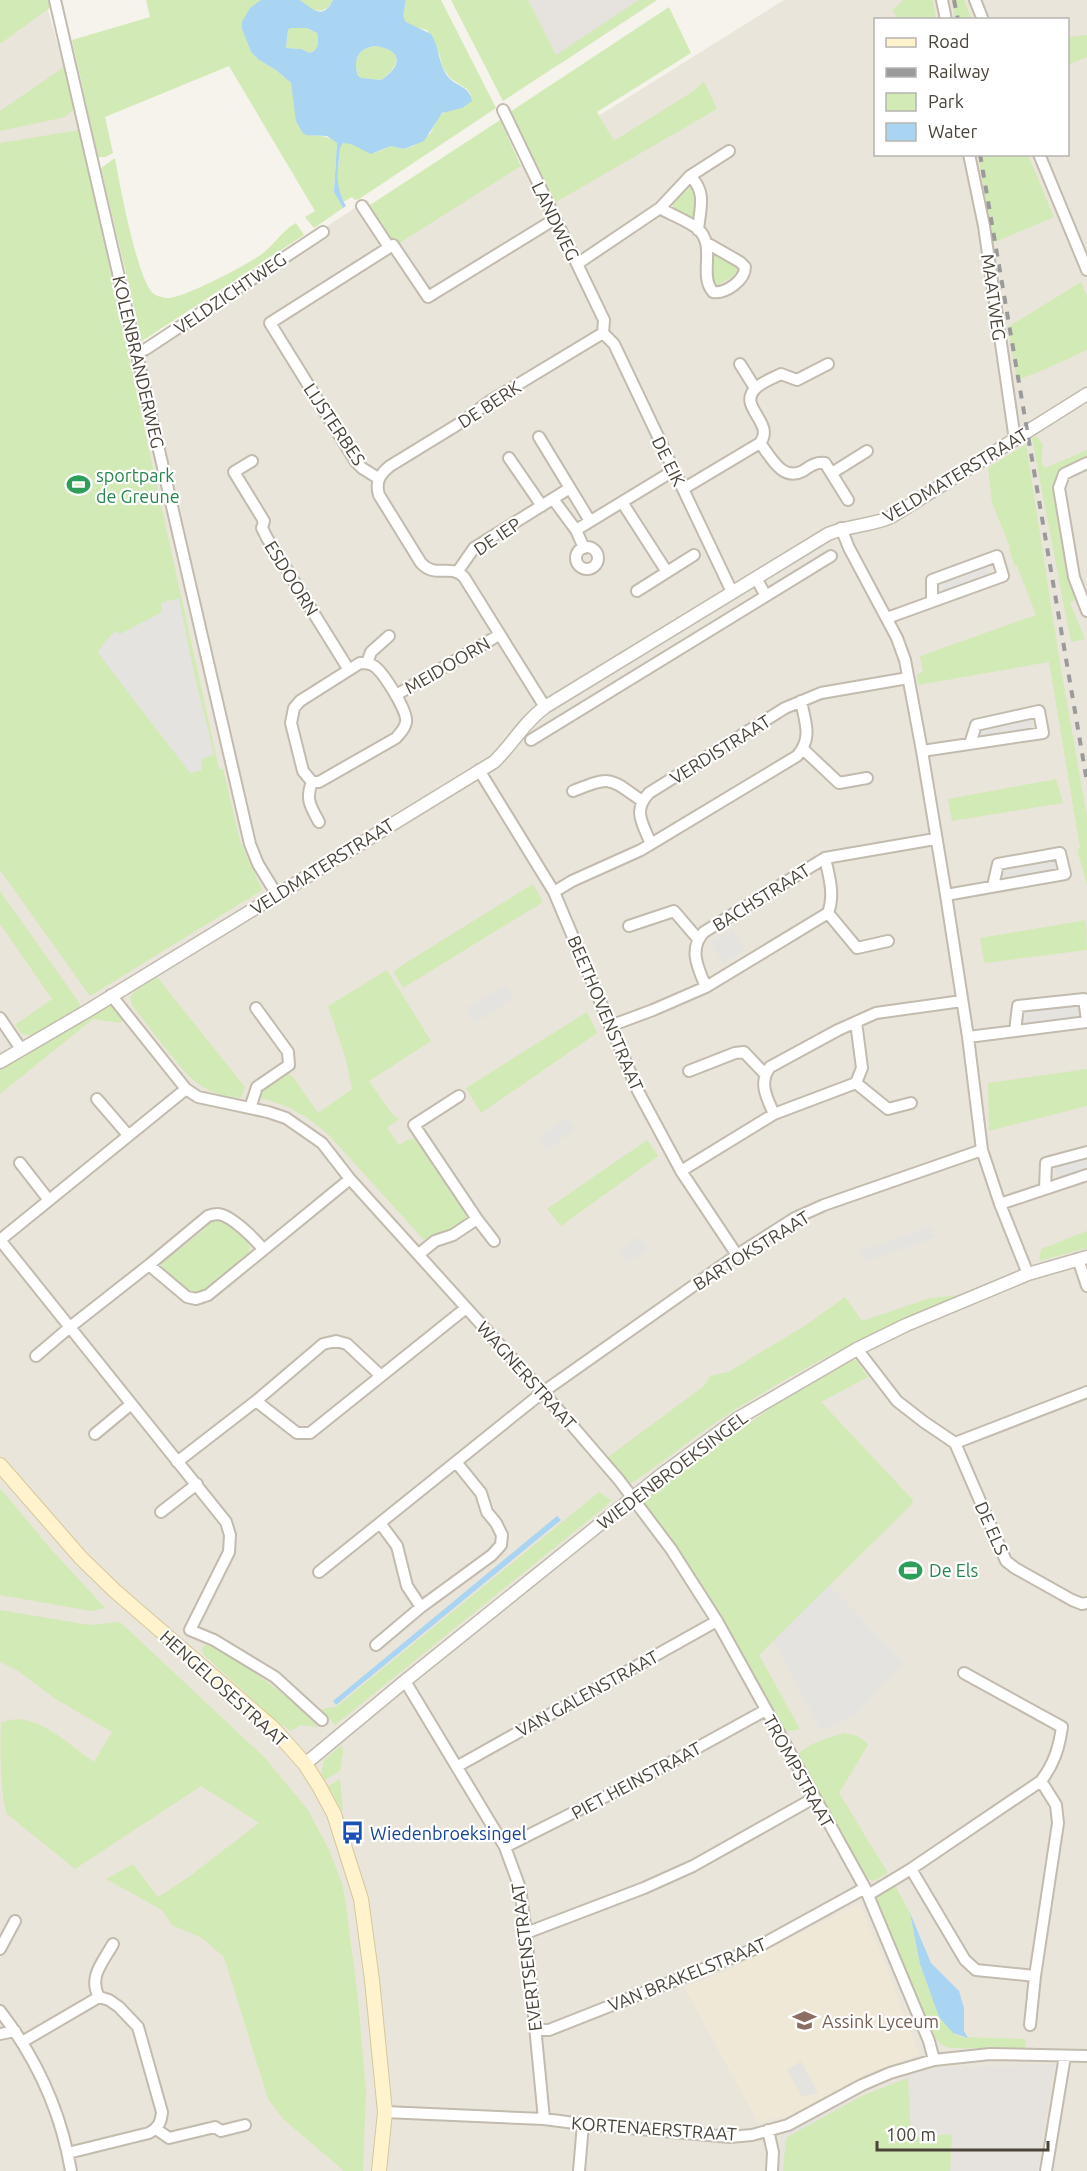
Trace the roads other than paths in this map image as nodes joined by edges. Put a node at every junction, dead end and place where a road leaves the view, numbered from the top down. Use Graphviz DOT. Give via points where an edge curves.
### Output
graph roads {
  1 [pos="55,0"];
  2 [pos="942,0"];
  3 [pos="975,0"];
  4 [pos="946,18"];
  5 [pos="982,18"];
  6 [pos="503,110"];
  7 [pos="729,151"];
  8 [pos="969,156"];
  9 [pos="1040,156"];
  10 [pos="690,176"];
  11 [pos="362,206"];
  12 [pos="660,208"];
  13 [pos="555,219"];
  14 [pos="699,230"];
  15 [pos="323,232"];
  16 [pos="707,243"];
  17 [pos="389,247"];
  18 [pos="577,264"];
  19 [pos="1087,270"];
  20 [pos="603,333"];
  21 [pos="137,353"];
  22 [pos="740,364"];
  23 [pos="828,364"];
  24 [pos="755,388"];
  25 [pos="1087,394"];
  26 [pos="539,437"];
  27 [pos="1015,440"];
  28 [pos="760,442"];
  29 [pos="867,451"];
  30 [pos="509,458"];
  31 [pos="252,461"];
  32 [pos="1087,463"];
  33 [pos="673,471"];
  34 [pos="832,473"];
  35 [pos="378,478"];
  36 [pos="570,488"];
  37 [pos="683,489"];
  38 [pos="553,499"];
  39 [pos="848,500"];
  40 [pos="622,502"];
  41 [pos="542,506"];
  42 [pos="590,521"];
  43 [pos="841,528"];
  44 [pos="576,530"];
  45 [pos="584,548"];
  46 [pos="694,555"];
  47 [pos="831,556"];
  48 [pos="458,571"];
  49 [pos="667,572"];
  50 [pos="756,578"];
  51 [pos="637,591"];
  52 [pos="732,592"];
  53 [pos="766,596"];
  54 [pos="932,601"];
  55 [pos="1087,611"];
  56 [pos="887,618"];
  57 [pos="499,635"];
  58 [pos="388,636"];
  59 [pos="631,654"];
  60 [pos="368,663"];
  61 [pos="349,670"];
  62 [pos="641,672"];
  63 [pos="908,678"];
  64 [pos="396,695"];
  65 [pos="801,701"];
  66 [pos="545,707"];
  67 [pos="531,740"];
  68 [pos="970,744"];
  69 [pos="803,749"];
  70 [pos="922,751"];
  71 [pos="479,770"];
  72 [pos="867,778"];
  73 [pos="312,782"];
  74 [pos="573,792"];
  75 [pos="642,801"];
  76 [pos="319,822"];
  77 [pos="936,839"];
  78 [pos="651,844"];
  79 [pos="825,858"];
  80 [pos="993,886"];
  81 [pos="554,892"];
  82 [pos="277,895"];
  83 [pos="946,895"];
  84 [pos="828,913"];
  85 [pos="629,926"];
  86 [pos="698,939"];
  87 [pos="888,941"];
  88 [pos="706,987"];
  89 [pos="111,995"];
  90 [pos="962,1001"];
  91 [pos="256,1008"];
  92 [pos="0,1018"];
  93 [pos="1087,1021"];
  94 [pos="856,1022"];
  95 [pos="610,1026"];
  96 [pos="1016,1031"];
  97 [pos="968,1037"];
  98 [pos="21,1049"];
  99 [pos="0,1062"];
  100 [pos="690,1071"];
  101 [pos="765,1074"];
  102 [pos="856,1083"];
  103 [pos="186,1089"];
  104 [pos="459,1096"];
  105 [pos="97,1099"];
  106 [pos="911,1103"];
  107 [pos="250,1108"];
  108 [pos="774,1114"];
  109 [pos="128,1135"];
  110 [pos="982,1150"];
  111 [pos="1087,1152"];
  112 [pos="20,1163"];
  113 [pos="681,1171"];
  114 [pos="1087,1175"];
  115 [pos="350,1179"];
  116 [pos="1046,1189"];
  117 [pos="48,1199"];
  118 [pos="1000,1204"];
  119 [pos="477,1219"];
  120 [pos="0,1240"];
  121 [pos="494,1241"];
  122 [pos="263,1250"];
  123 [pos="4,1252"];
  124 [pos="419,1254"];
  125 [pos="737,1255"];
  126 [pos="1083,1258"];
  127 [pos="149,1265"];
  128 [pos="1028,1274"];
  129 [pos="1087,1286"];
  130 [pos="466,1308"];
  131 [pos="70,1327"];
  132 [pos="857,1349"];
  133 [pos="36,1356"];
  134 [pos="380,1375"];
  135 [pos="543,1392"];
  136 [pos="1087,1392"];
  137 [pos="256,1401"];
  138 [pos="130,1405"];
  139 [pos="95,1434"];
  140 [pos="955,1443"];
  141 [pos="177,1462"];
  142 [pos="456,1462"];
  143 [pos="0,1465"];
  144 [pos="196,1485"];
  145 [pos="633,1498"];
  146 [pos="161,1512"];
  147 [pos="380,1523"];
  148 [pos="319,1572"];
  149 [pos="1087,1603"];
  150 [pos="421,1607"];
  151 [pos="717,1621"];
  152 [pos="190,1630"];
  153 [pos="376,1645"];
  154 [pos="178,1647"];
  155 [pos="964,1673"];
  156 [pos="405,1681"];
  157 [pos="766,1710"];
  158 [pos="322,1720"];
  159 [pos="305,1764"];
  160 [pos="458,1766"];
  161 [pos="1041,1781"];
  162 [pos="814,1798"];
  163 [pos="505,1847"];
  164 [pos="911,1869"];
  165 [pos="866,1891"];
  166 [pos="15,1921"];
  167 [pos="526,1933"];
  168 [pos="113,1944"];
  169 [pos="0,1949"];
  170 [pos="1035,1976"];
  171 [pos="99,1997"];
  172 [pos="0,2011"];
  173 [pos="1030,2025"];
  174 [pos="535,2030"];
  175 [pos="15,2031"];
  176 [pos="0,2034"];
  177 [pos="22,2042"];
  178 [pos="1065,2056"];
  179 [pos="1087,2056"];
  180 [pos="934,2060"];
  181 [pos="386,2112"];
  182 [pos="544,2119"];
  183 [pos="583,2124"];
  184 [pos="245,2125"];
  185 [pos="156,2129"];
  186 [pos="768,2130"];
  187 [pos="68,2153"];
  188 [pos="71,2171"];
  189 [pos="379,2171"];
  190 [pos="579,2171"];
  191 [pos="772,2171"];
  192 [pos="1046,2171"];
  1 -- 21 [label="street, KOLENBRANDERWEG"];
  2 -- 4 [label="street"];
  3 -- 5 [label="street"];
  6 -- 13 [label="street, LANDWEG"];
  7 -- 10 [label="street"];
  8 -- 27 [label="street, MAATWEG" via="984,226"];
  9 -- 19 [label="street"];
  10 -- 12 [label="street"];
  10 -- 14 [label="street" via="701,190"];
  11 -- 17 [label="street"];
  12 -- 14 [label="street"];
  12 -- 18 [label="street"];
  13 -- 17 [label="street" via="428,297 393,245"];
  13 -- 18 [label="street, LANDWEG"];
  14 -- 16 [label="street"];
  15 -- 21 [label="street, VELDZICHTWEG"];
  16 -- 16 [label="street" via="708,286 713,292 723,292 741,278 745,267"];
  17 -- 35 [label="street, LIJSTERBES" via="270,323 356,462"];
  18 -- 20 [label="street, LANDWEG" via="604,321"];
  20 -- 33 [label="street, DE EIK" via="614,344"];
  20 -- 35 [label="street, DE BERK" via="487,403 390,466"];
  21 -- 82 [label="street, KOLENBRANDERWEG" via="250,844"];
  22 -- 24 [label="street"];
  23 -- 24 [label="street" via="804,378 797,380 781,374"];
  24 -- 28 [label="street" via="751,406 765,429"];
  25 -- 27 [label="street, VELDMATERSTRAAT"];
  26 -- 36 [label="street"];
  27 -- 43 [label="street, VELDMATERSTRAAT" via="891,517"];
  28 -- 34 [label="street" via="789,474 795,475 818,462 825,463"];
  28 -- 37 [label="street"];
  29 -- 34 [label="street"];
  30 -- 41 [label="street"];
  31 -- 61 [label="street, ESDOORN" via="234,472 264,521 262,528 267,538"];
  32 -- 55 [label="street" via="1064,474 1059,488 1074,578"];
  33 -- 37 [label="street, DE EIK"];
  33 -- 40 [label="street"];
  34 -- 39 [label="street"];
  35 -- 48 [label="street, LIJSTERBES" via="379,495 421,564 434,572"];
  36 -- 38 [label="street, DE IEP"];
  36 -- 42 [label="street"];
  37 -- 52 [label="street, DE EIK"];
  38 -- 41 [label="street, DE IEP"];
  38 -- 44 [label="street"];
  40 -- 42 [label="street"];
  40 -- 49 [label="street"];
  41 -- 48 [label="street, DE IEP" via="474,548"];
  42 -- 44 [label="street"];
  43 -- 50 [label="street, VELDMATERSTRAAT"];
  43 -- 56 [label="street"];
  44 -- 45 [label="street"];
  46 -- 49 [label="street"];
  47 -- 53 [label="street"];
  48 -- 57 [label="street"];
  49 -- 51 [label="street"];
  50 -- 52 [label="street, VELDMATERSTRAAT"];
  50 -- 53 [label="street"];
  52 -- 59 [label="street, VELDMATERSTRAAT"];
  53 -- 62 [label="street"];
  54 -- 54 [label="street" via="932,580 997,556 1003,576"];
  54 -- 56 [label="street"];
  56 -- 63 [label="street" via="905,660"];
  57 -- 64 [label="street, MEIDOORN"];
  57 -- 66 [label="street"];
  58 -- 60 [label="street" via="371,652"];
  59 -- 62 [label="street"];
  59 -- 66 [label="street, VELDMATERSTRAAT"];
  60 -- 61 [label="street"];
  60 -- 64 [label="street, MEIDOORN" via="375,666"];
  61 -- 73 [label="street" via="294,708 291,723 303,771"];
  62 -- 67 [label="street"];
  63 -- 65 [label="street, VERDISTRAAT" via="821,693"];
  63 -- 70 [label="street"];
  64 -- 73 [label="street, MEIDOORN" via="406,715 404,730 319,782"];
  65 -- 69 [label="street" via="807,739"];
  65 -- 75 [label="street, VERDISTRAAT" via="649,793"];
  66 -- 71 [label="street, VELDMATERSTRAAT" via="526,723 504,753"];
  68 -- 68 [label="street" via="976,725 1039,711 1043,733"];
  68 -- 70 [label="street"];
  69 -- 72 [label="street" via="839,783"];
  69 -- 78 [label="street"];
  70 -- 77 [label="street"];
  71 -- 81 [label="street, BEETHOVENSTRAAT"];
  71 -- 82 [label="street, VELDMATERSTRAAT"];
  73 -- 76 [label="street" via="309,804"];
  74 -- 75 [label="street" via="602,780 614,782"];
  75 -- 78 [label="street" via="640,818"];
  77 -- 79 [label="street, BACHSTRAAT"];
  77 -- 83 [label="street"];
  78 -- 81 [label="street"];
  79 -- 84 [label="street, BACHSTRAAT" via="832,890"];
  79 -- 86 [label="street, BACHSTRAAT"];
  80 -- 80 [label="street" via="998,864 1060,853 1065,874"];
  80 -- 83 [label="street"];
  81 -- 95 [label="street, BEETHOVENSTRAAT"];
  82 -- 89 [label="street, VELDMATERSTRAAT"];
  83 -- 90 [label="street"];
  84 -- 87 [label="street" via="857,948"];
  84 -- 88 [label="street"];
  85 -- 86 [label="street, BACHSTRAAT" via="674,911"];
  86 -- 88 [label="street, BACHSTRAAT" via="694,950"];
  88 -- 95 [label="street"];
  89 -- 98 [label="street, VELDMATERSTRAAT"];
  89 -- 103 [label="street, WAGNERSTRAAT"];
  90 -- 94 [label="street" via="876,1013"];
  90 -- 97 [label="street"];
  91 -- 107 [label="street" via="288,1052 289,1065 257,1087"];
  92 -- 98 [label="street"];
  93 -- 96 [label="street"];
  93 -- 96 [label="street" via="1084,999 1018,1006"];
  94 -- 101 [label="street" via="770,1067"];
  94 -- 102 [label="street" via="862,1068"];
  95 -- 113 [label="street, BEETHOVENSTRAAT" via="638,1091"];
  96 -- 97 [label="street"];
  97 -- 110 [label="street"];
  98 -- 99 [label="street, VELDMATERSTRAAT"];
  100 -- 101 [label="street" via="744,1052"];
  101 -- 108 [label="street" via="764,1086"];
  102 -- 106 [label="street" via="888,1109"];
  102 -- 108 [label="street"];
  103 -- 107 [label="street, WAGNERSTRAAT" via="198,1097"];
  103 -- 109 [label="street"];
  104 -- 119 [label="street" via="414,1125"];
  105 -- 109 [label="street"];
  107 -- 115 [label="street, WAGNERSTRAAT" via="286,1118 322,1143"];
  108 -- 113 [label="street"];
  109 -- 117 [label="street"];
  110 -- 118 [label="street"];
  110 -- 125 [label="street, BARTOKSTRAAT" via="824,1205 795,1218"];
  111 -- 116 [label="street" via="1046,1163"];
  112 -- 117 [label="street"];
  113 -- 125 [label="street, BEETHOVENSTRAAT"];
  114 -- 116 [label="street"];
  115 -- 122 [label="street"];
  115 -- 124 [label="street, WAGNERSTRAAT"];
  116 -- 118 [label="street"];
  117 -- 120 [label="street"];
  118 -- 128 [label="street"];
  119 -- 121 [label="street"];
  119 -- 124 [label="street"];
  120 -- 123 [label="street"];
  122 -- 127 [label="street" via="208,1295 196,1299 187,1297"];
  122 -- 127 [label="street" via="255,1239 218,1214 208,1216"];
  123 -- 131 [label="street"];
  124 -- 130 [label="street, WAGNERSTRAAT"];
  125 -- 135 [label="street, BARTOKSTRAAT"];
  126 -- 128 [label="street, WIEDENBROEKSINGEL"];
  126 -- 129 [label="street"];
  127 -- 131 [label="street"];
  128 -- 132 [label="street, WIEDENBROEKSINGEL"];
  130 -- 134 [label="street"];
  130 -- 135 [label="street, WAGNERSTRAAT"];
  131 -- 133 [label="street"];
  131 -- 138 [label="street"];
  132 -- 140 [label="street" via="897,1401"];
  132 -- 145 [label="street, WIEDENBROEKSINGEL" via="737,1419"];
  134 -- 137 [label="street" via="310,1433 297,1433"];
  134 -- 137 [label="street" via="347,1344 336,1341 323,1344"];
  135 -- 142 [label="street, BARTOKSTRAAT"];
  135 -- 145 [label="street, WAGNERSTRAAT"];
  136 -- 140 [label="street"];
  137 -- 141 [label="street"];
  138 -- 139 [label="street"];
  138 -- 141 [label="street"];
  140 -- 149 [label="street, DE ELS" via="1006,1561 1072,1600"];
  141 -- 144 [label="street"];
  142 -- 147 [label="street, BARTOKSTRAAT"];
  142 -- 150 [label="street" via="481,1493 487,1512 502,1535 501,1545 492,1556"];
  143 -- 154 [label="main road, HENGELOSESTRAAT" via="81,1558"];
  144 -- 146 [label="street"];
  144 -- 152 [label="street" via="225,1522 230,1535 229,1552"];
  145 -- 151 [label="street, TROMPSTRAAT"];
  145 -- 156 [label="street, WIEDENBROEKSINGEL"];
  147 -- 148 [label="street, BARTOKSTRAAT"];
  147 -- 150 [label="street" via="397,1546 407,1586"];
  150 -- 153 [label="street"];
  151 -- 157 [label="street, TROMPSTRAAT"];
  151 -- 160 [label="street, VAN GALENSTRAAT"];
  152 -- 154 [label="street"];
  152 -- 158 [label="street" via="275,1677"];
  154 -- 159 [label="main road, HENGELOSESTRAAT" via="273,1728"];
  155 -- 161 [label="street" via="1062,1727 1057,1754"];
  156 -- 159 [label="street, WIEDENBROEKSINGEL"];
  156 -- 160 [label="street, EVERTSENSTRAAT"];
  157 -- 162 [label="street, TROMPSTRAAT"];
  157 -- 163 [label="street, PIET HEINSTRAAT"];
  159 -- 181 [label="main road, HENGELOSESTRAAT" via="334,1814 361,1899"];
  160 -- 163 [label="street, EVERTSENSTRAAT"];
  161 -- 164 [label="street, VAN BRAKELSTRAAT"];
  161 -- 170 [label="street" via="1056,1805 1058,1823"];
  162 -- 165 [label="street, TROMPSTRAAT"];
  162 -- 167 [label="street" via="693,1866"];
  163 -- 167 [label="street, EVERTSENSTRAAT" via="520,1888"];
  164 -- 165 [label="street, VAN BRAKELSTRAAT"];
  164 -- 170 [label="street" via="965,1960 976,1970"];
  165 -- 174 [label="street, VAN BRAKELSTRAAT" via="752,1950 549,2030"];
  165 -- 180 [label="street, TROMPSTRAAT"];
  166 -- 169 [label="street"];
  167 -- 174 [label="street, EVERTSENSTRAAT"];
  168 -- 171 [label="street" via="93,1980"];
  170 -- 173 [label="street"];
  171 -- 177 [label="street"];
  171 -- 185 [label="street" via="109,2000 138,2027 162,2112"];
  172 -- 175 [label="street"];
  174 -- 182 [label="street, EVERTSENSTRAAT"];
  175 -- 176 [label="street"];
  175 -- 177 [label="street"];
  177 -- 187 [label="street" via="43,2078"];
  178 -- 179 [label="street, KORTENAERSTRAAT"];
  178 -- 180 [label="street, KORTENAERSTRAAT" via="990,2054"];
  178 -- 192 [label="street"];
  180 -- 186 [label="street, KORTENAERSTRAAT" via="862,2085 796,2121"];
  181 -- 182 [label="street, KORTENAERSTRAAT"];
  181 -- 189 [label="main road, HENGELOSESTRAAT"];
  182 -- 183 [label="street, KORTENAERSTRAAT"];
  183 -- 186 [label="street, KORTENAERSTRAAT" via="719,2137"];
  183 -- 190 [label="street"];
  184 -- 185 [label="street" via="221,2132 215,2127 169,2138"];
  185 -- 187 [label="street"];
  186 -- 191 [label="street"];
  187 -- 188 [label="street"];
}
